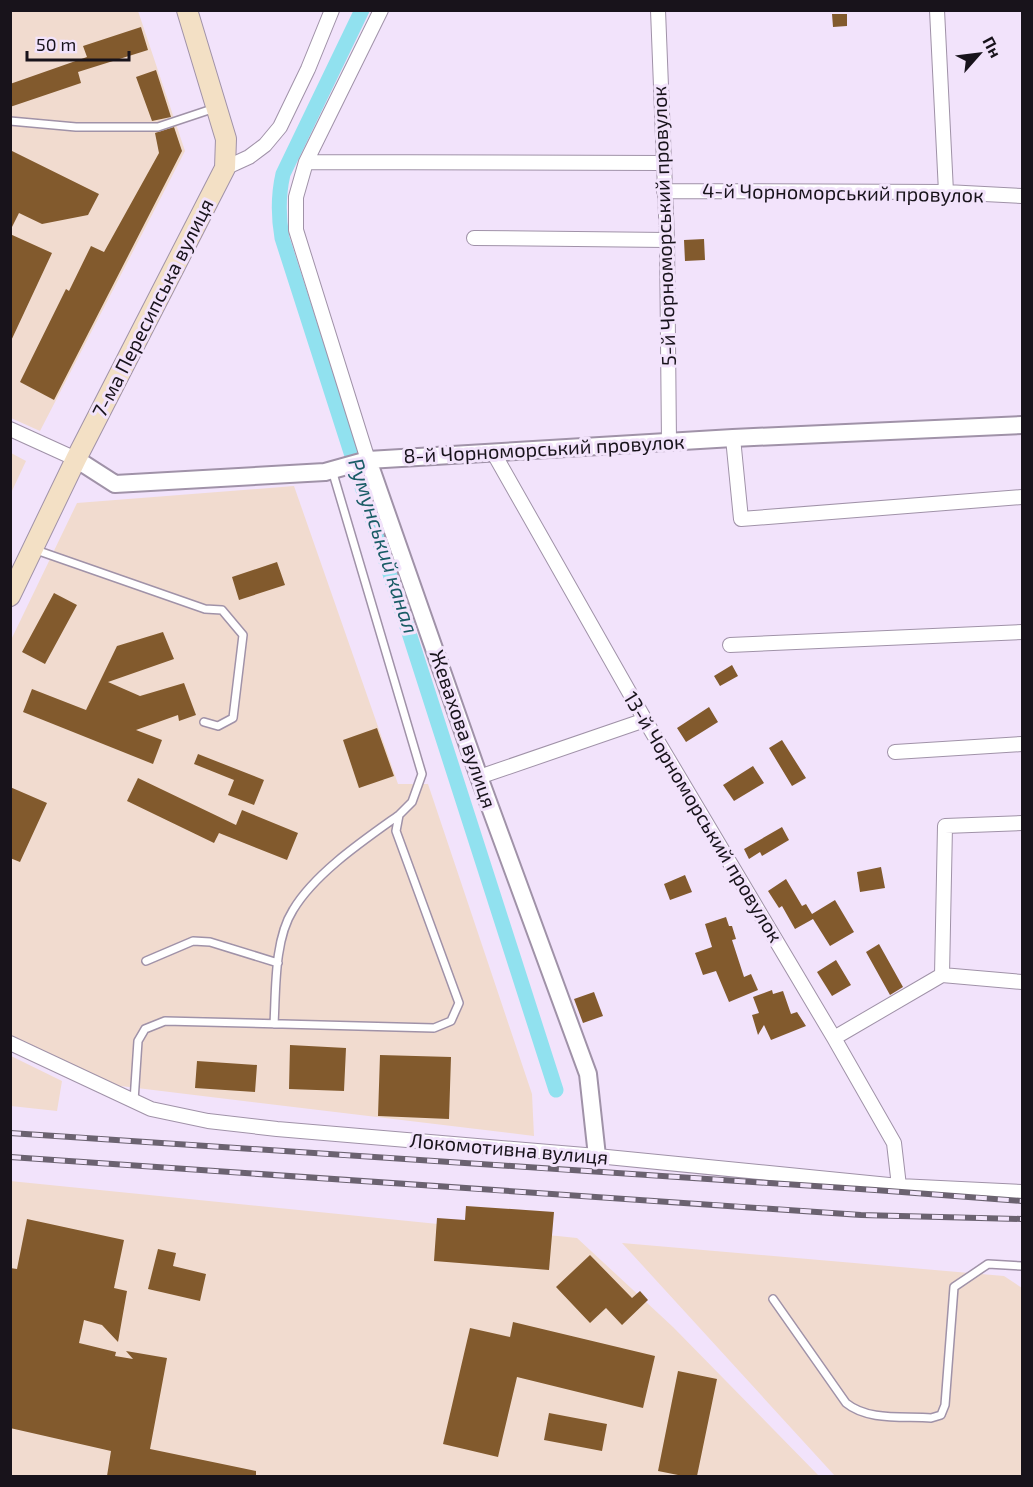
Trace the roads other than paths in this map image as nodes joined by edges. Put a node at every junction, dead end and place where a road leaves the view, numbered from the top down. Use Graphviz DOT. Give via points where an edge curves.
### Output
graph roads {
  1 [pos="187,10"];
  2 [pos="332,10"];
  3 [pos="381,10"];
  4 [pos="658,10"];
  5 [pos="937,10"];
  6 [pos="216,107"];
  7 [pos="10,121"];
  8 [pos="306,162"];
  9 [pos="663,163"];
  10 [pos="225,168"];
  11 [pos="664,191"];
  12 [pos="946,192"];
  13 [pos="1023,196"];
  14 [pos="474,238"];
  15 [pos="667,240"];
  16 [pos="1023,425"];
  17 [pos="10,429"];
  18 [pos="733,438"];
  19 [pos="669,442"];
  20 [pos="493,452"];
  21 [pos="75,459"];
  22 [pos="368,460"];
  23 [pos="332,470"];
  24 [pos="1023,497"];
  25 [pos="33,549"];
  26 [pos="10,596"];
  27 [pos="1023,632"];
  28 [pos="730,645"];
  29 [pos="645,720"];
  30 [pos="204,722"];
  31 [pos="1023,744"];
  32 [pos="895,752"];
  33 [pos="479,777"];
  34 [pos="399,815"];
  35 [pos="1023,823"];
  36 [pos="146,961"];
  37 [pos="278,963"];
  38 [pos="942,975"];
  39 [pos="1023,982"];
  40 [pos="274,1024"];
  41 [pos="834,1038"];
  42 [pos="10,1043"];
  43 [pos="134,1101"];
  44 [pos="597,1156"];
  45 [pos="899,1186"];
  46 [pos="1023,1192"];
  47 [pos="1023,1266"];
  48 [pos="773,1299"];
  1 -- 6 [label="main road, 7-ма Пересипська вулиця"];
  2 -- 10 [label="street" via="280,127 249,157"];
  3 -- 8 [label="street, Жевахова вулиця"];
  4 -- 9 [label="street, 5-й Чорноморський провулок"];
  5 -- 12 [label="street"];
  6 -- 7 [label="lane" via="158,127 76,127"];
  6 -- 10 [label="main road, 7-ма Пересипська вулиця" via="226,139"];
  8 -- 9 [label="street"];
  8 -- 22 [label="street, Жевахова вулиця" via="296,197 296,230"];
  9 -- 11 [label="street, 5-й Чорноморський провулок"];
  10 -- 21 [label="main road, 7-ма Пересипська вулиця"];
  11 -- 12 [label="street, 4-й Чорноморський провулок"];
  11 -- 15 [label="street, 5-й Чорноморський провулок"];
  12 -- 13 [label="street, 4-й Чорноморський провулок"];
  14 -- 15 [label="street"];
  15 -- 19 [label="street, 5-й Чорноморський провулок"];
  16 -- 18 [label="street, 8-й Чорноморський провулок"];
  17 -- 21 [label="street"];
  18 -- 19 [label="street, 8-й Чорноморський провулок"];
  18 -- 24 [label="street" via="741,519"];
  19 -- 20 [label="street, 8-й Чорноморський провулок"];
  20 -- 22 [label="street, 8-й Чорноморський провулок"];
  20 -- 29 [label="street, 13-й Чорноморський провулок"];
  21 -- 23 [label="street, 8-й Чорноморський провулок" via="115,484"];
  21 -- 25 [label="main road, 7-ма Пересипська вулиця"];
  22 -- 23 [label="street, 8-й Чорноморський провулок"];
  22 -- 33 [label="street, Жевахова вулиця"];
  23 -- 34 [label="lane" via="423,774 412,802"];
  25 -- 26 [label="main road, 7-ма Пересипська вулиця"];
  25 -- 30 [label="lane" via="205,609 222,610 243,636 233,718 218,726"];
  27 -- 28 [label="street"];
  29 -- 33 [label="street"];
  29 -- 41 [label="street, 13-й Чорноморський провулок"];
  31 -- 32 [label="street"];
  33 -- 44 [label="street, Жевахова вулиця" via="588,1074"];
  34 -- 37 [label="lane" via="358,844 314,884 292,911"];
  34 -- 40 [label="lane" via="396,831 459,1003 451,1021 434,1028"];
  35 -- 38 [label="street" via="945,826"];
  36 -- 37 [label="lane" via="193,941 210,942"];
  37 -- 40 [label="lane"];
  38 -- 39 [label="street"];
  38 -- 41 [label="street"];
  40 -- 43 [label="lane" via="165,1021 145,1029 138,1041"];
  41 -- 45 [label="street, 13-й Чорноморський провулок" via="894,1143"];
  42 -- 43 [label="street, Локомотивна вулиця"];
  43 -- 44 [label="street, Локомотивна вулиця" via="151,1109 208,1121 277,1130"];
  44 -- 45 [label="street, Локомотивна вулиця"];
  45 -- 46 [label="street, Локомотивна вулиця"];
  47 -- 48 [label="lane" via="988,1264 954,1287 945,1405 941,1415 931,1418 854,1410"];
}
